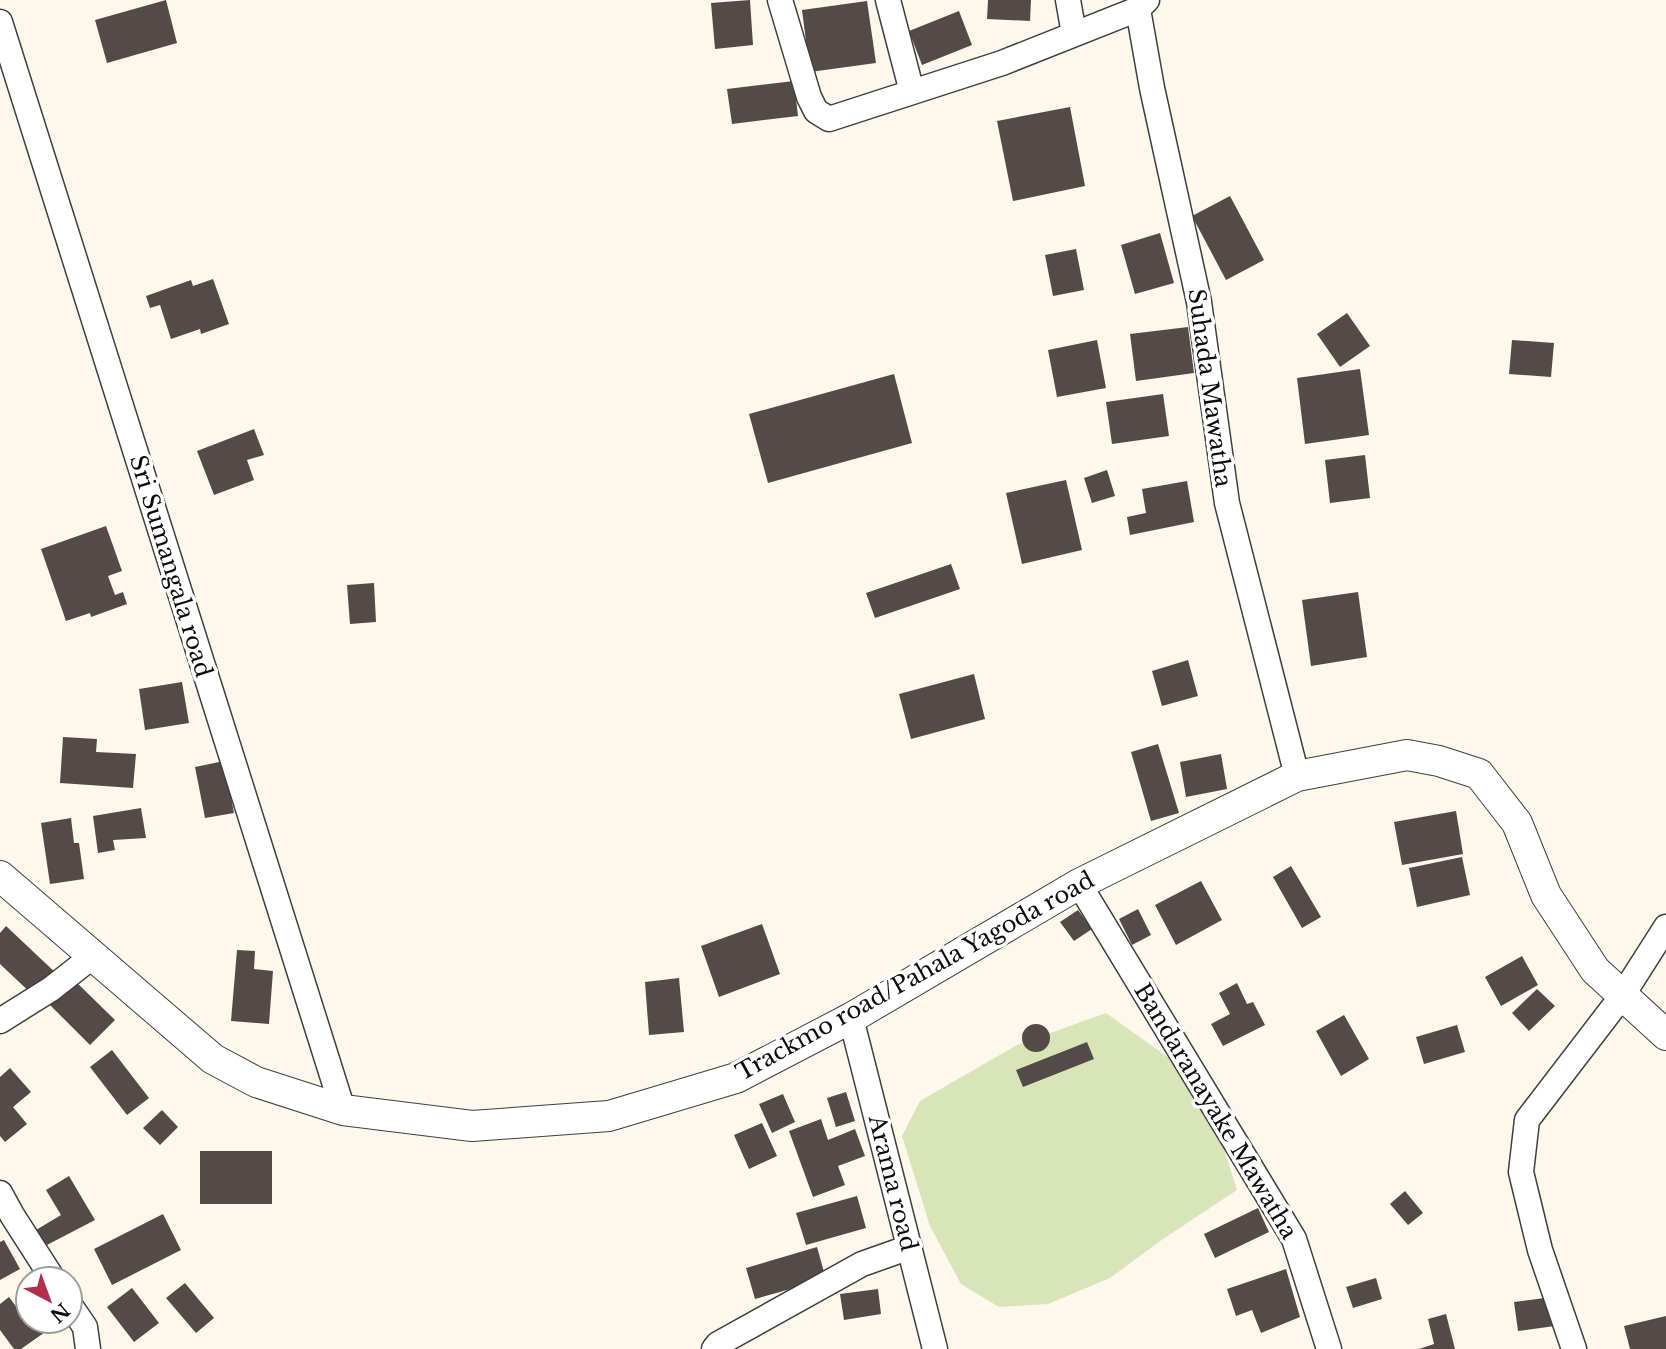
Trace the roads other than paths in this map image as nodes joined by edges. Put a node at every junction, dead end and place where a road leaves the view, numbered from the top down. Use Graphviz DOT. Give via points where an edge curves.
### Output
graph roads {
  1 [pos="780,0"];
  2 [pos="888,0"];
  3 [pos="1068,0"];
  4 [pos="1143,5"];
  5 [pos="0,22"];
  6 [pos="1074,34"];
  7 [pos="912,92"];
  8 [pos="1297,776"];
  9 [pos="0,876"];
  10 [pos="1079,884"];
  11 [pos="1666,927"];
  12 [pos="93,956"];
  13 [pos="1622,996"];
  14 [pos="851,1018"];
  15 [pos="0,1021"];
  16 [pos="1666,1035"];
  17 [pos="343,1110"];
  18 [pos="0,1193"];
  19 [pos="910,1247"];
  20 [pos="44,1265"];
  21 [pos="84,1326"];
  22 [pos="88,1349"];
  23 [pos="714,1349"];
  24 [pos="935,1349"];
  25 [pos="1329,1349"];
  26 [pos="1574,1349"];
  1 -- 7 [label="street" via="816,111 829,119"];
  2 -- 7 [label="street"];
  3 -- 6 [label="street"];
  4 -- 6 [label="street"];
  4 -- 8 [label="street, Suhada Mawatha" via="1152,88 1199,302 1227,503"];
  5 -- 17 [label="street, Sri Sumangala road"];
  6 -- 7 [label="street"];
  8 -- 10 [label="street, Trackmo road/Pahala Yagoda road"];
  8 -- 13 [label="street, Trackmo road/Pahala Yagoda road" via="1407,755 1479,774 1517,823 1546,895 1595,970"];
  9 -- 12 [label="street, Trackmo road/Pahala Yagoda road"];
  10 -- 14 [label="street, Trackmo road/Pahala Yagoda road"];
  10 -- 25 [label="street, Bandaranayake Mawatha" via="1294,1239"];
  11 -- 13 [label="street"];
  12 -- 15 [label="street"];
  12 -- 17 [label="street, Trackmo road/Pahala Yagoda road" via="213,1059 256,1082"];
  13 -- 16 [label="street, Trackmo road/Pahala Yagoda road"];
  13 -- 26 [label="street" via="1527,1120 1521,1172 1540,1250"];
  14 -- 17 [label="street, Trackmo road/Pahala Yagoda road" via="736,1078 609,1116 472,1126"];
  14 -- 19 [label="street, Arama road"];
  18 -- 20 [label="street"];
  19 -- 23 [label="street" via="862,1264"];
  19 -- 24 [label="street, Arama road"];
  21 -- 22 [label="street"];
}
